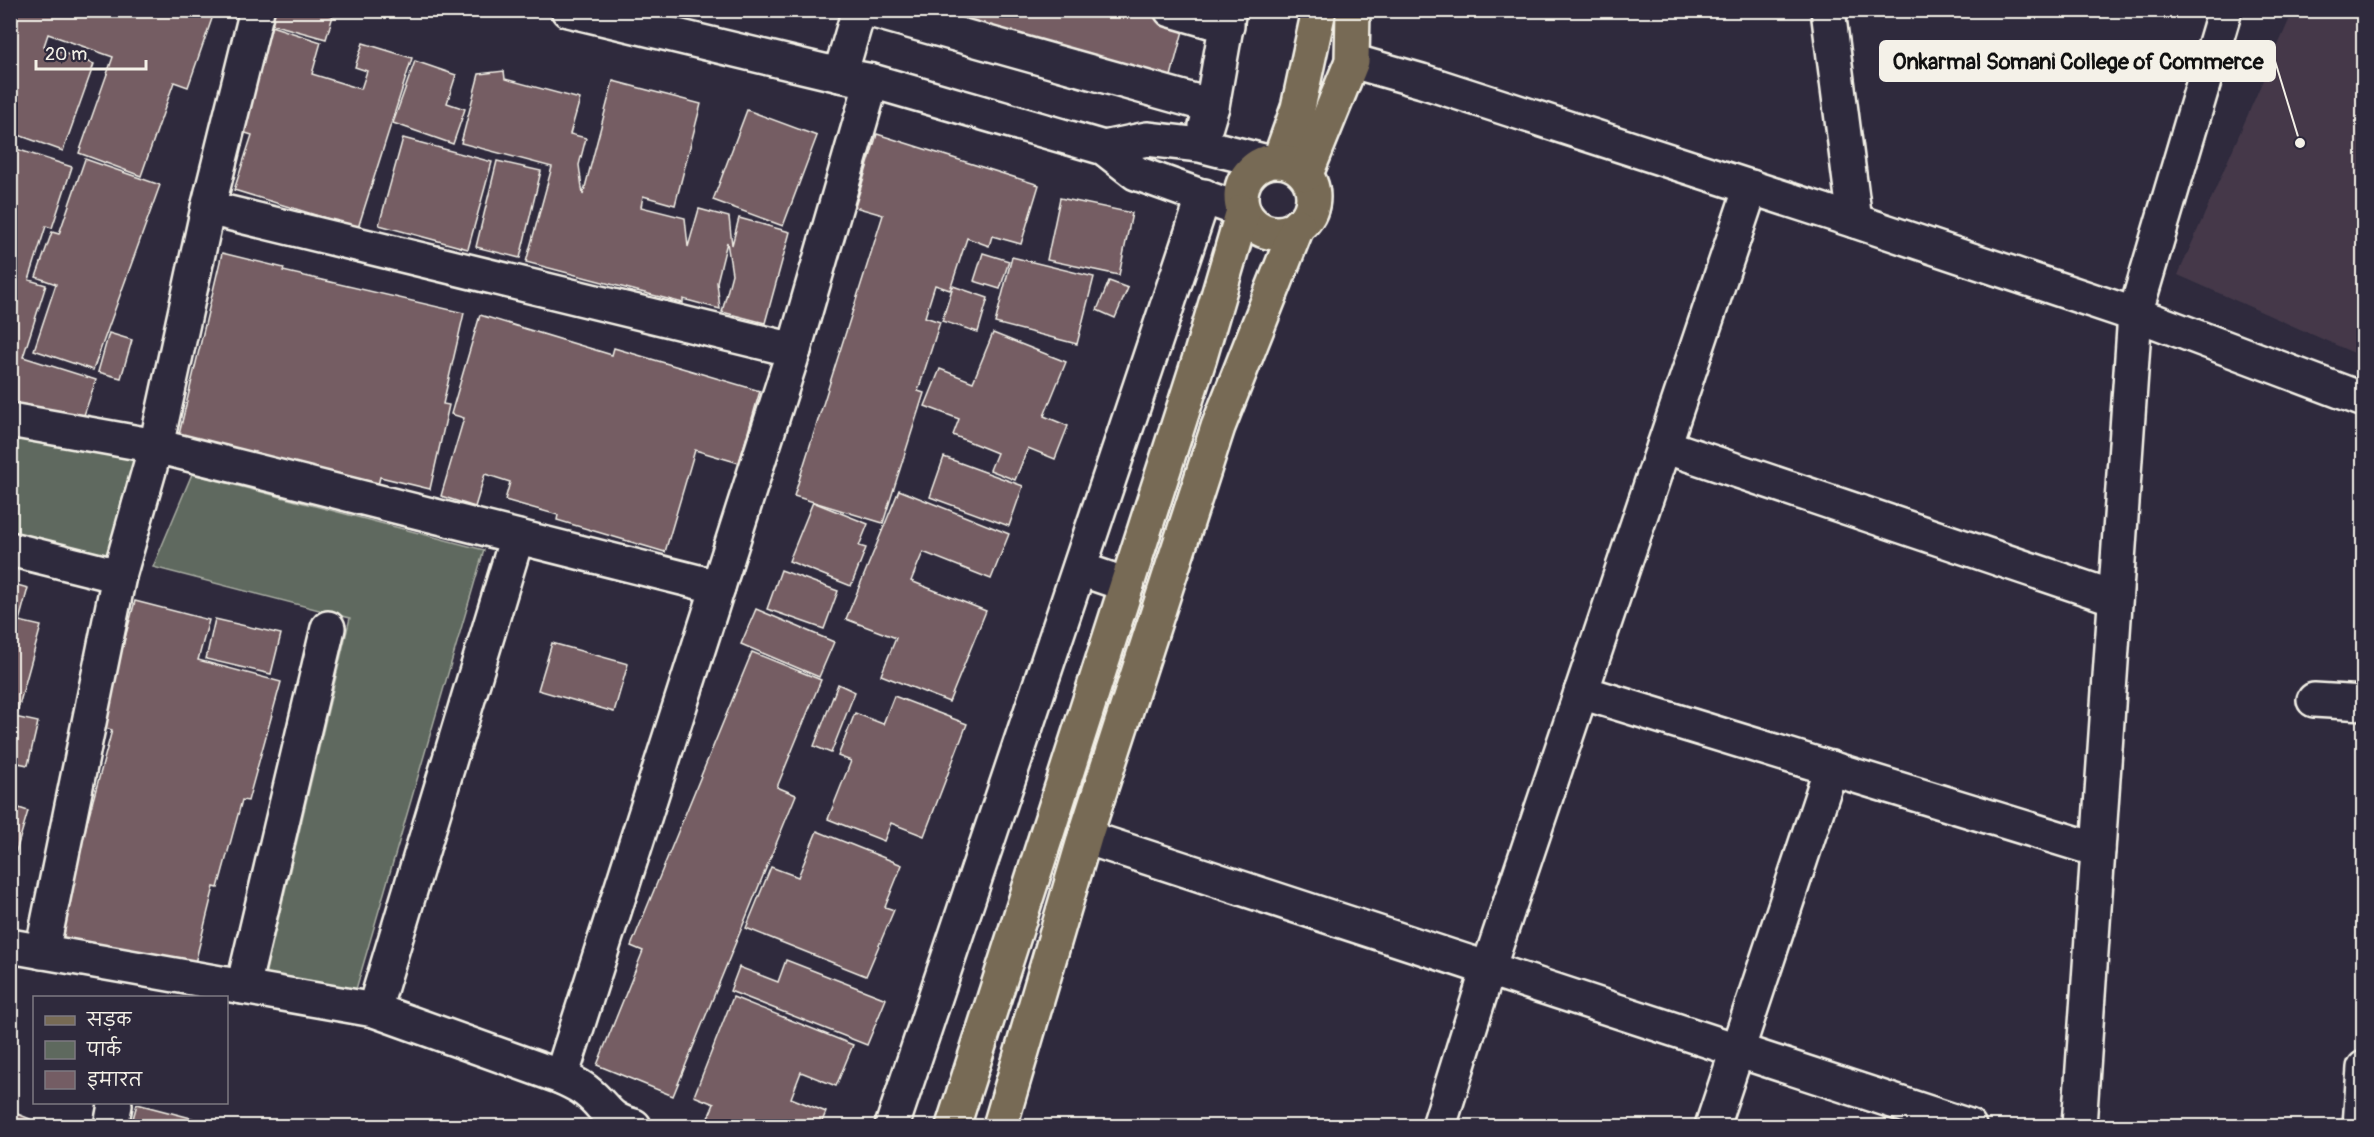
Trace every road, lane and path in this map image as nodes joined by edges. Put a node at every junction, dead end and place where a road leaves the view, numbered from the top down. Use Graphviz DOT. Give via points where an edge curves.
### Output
graph roads {
  1 [pos="257,10"];
  2 [pos="568,10"];
  3 [pos="859,10"];
  4 [pos="870,10"];
  5 [pos="1171,10"];
  6 [pos="1319,10"];
  7 [pos="1353,10"];
  8 [pos="1828,10"];
  9 [pos="2225,10"];
  10 [pos="1228,18"];
  11 [pos="1352,61"];
  12 [pos="840,75"];
  13 [pos="872,81"];
  14 [pos="1212,106"];
  15 [pos="1200,145"];
  16 [pos="1104,148"];
  17 [pos="1284,166"];
  18 [pos="1750,187"];
  19 [pos="1204,196"];
  20 [pos="208,208"];
  21 [pos="1243,212"];
  22 [pos="1855,221"];
  23 [pos="1298,225"];
  24 [pos="2135,314"];
  25 [pos="794,350"];
  26 [pos="2364,399"];
  27 [pos="10,420"];
  28 [pos="156,446"];
  29 [pos="1664,446"];
  30 [pos="517,537"];
  31 [pos="10,549"];
  32 [pos="1080,569"];
  33 [pos="119,576"];
  34 [pos="1127,585"];
  35 [pos="718,587"];
  36 [pos="2115,598"];
  37 [pos="328,628"];
  38 [pos="1581,692"];
  39 [pos="2314,700"];
  40 [pos="2364,703"];
  41 [pos="1831,768"];
  42 [pos="1085,837"];
  43 [pos="2098,850"];
  44 [pos="26,949"];
  45 [pos="1488,969"];
  46 [pos="243,987"];
  47 [pos="374,1010"];
  48 [pos="1736,1050"];
  49 [pos="2364,1068"];
  50 [pos="561,1077"];
  51 [pos="1905,1116"];
  52 [pos="634,1126"];
  53 [pos="892,1126"];
  54 [pos="953,1126"];
  55 [pos="1000,1126"];
  56 [pos="1439,1126"];
  57 [pos="1712,1126"];
  58 [pos="1969,1126"];
  59 [pos="2079,1126"];
  60 [pos="2360,1126"];
  1 -- 20 [label="street"];
  2 -- 12 [label="street"];
  3 -- 12 [label="street"];
  4 -- 14 [label="street"];
  5 -- 10 [label="street"];
  6 -- 17 [label="main road"];
  7 -- 11 [label="main road"];
  8 -- 22 [label="street"];
  9 -- 24 [label="street"];
  10 -- 14 [label="street"];
  11 -- 17 [label="main road"];
  11 -- 18 [label="street"];
  12 -- 13 [label="street"];
  13 -- 16 [label="street"];
  13 -- 25 [label="street"];
  14 -- 15 [label="street"];
  15 -- 16 [label="street" via="1147,139"];
  15 -- 17 [label="street"];
  16 -- 19 [label="street" via="1136,173"];
  17 -- 21 [label="main road" via="1256,168 1245,182"];
  17 -- 23 [label="main road" via="1312,189 1313,200 1306,218"];
  18 -- 22 [label="street"];
  18 -- 29 [label="street"];
  19 -- 21 [label="street"];
  19 -- 32 [label="street"];
  20 -- 25 [label="street"];
  20 -- 28 [label="street"];
  21 -- 23 [label="main road" via="1259,228 1268,231 1289,230"];
  21 -- 34 [label="main road"];
  22 -- 24 [label="street"];
  23 -- 42 [label="main road" via="1218,427"];
  24 -- 26 [label="street"];
  24 -- 36 [label="street"];
  25 -- 35 [label="street"];
  27 -- 28 [label="street"];
  28 -- 30 [label="street"];
  28 -- 33 [label="street"];
  29 -- 36 [label="street"];
  29 -- 38 [label="street"];
  30 -- 35 [label="street"];
  30 -- 47 [label="street"];
  31 -- 33 [label="street"];
  32 -- 34 [label="street"];
  32 -- 53 [label="street"];
  33 -- 44 [label="street"];
  34 -- 54 [label="main road"];
  35 -- 50 [label="street"];
  36 -- 43 [label="street"];
  37 -- 46 [label="street"];
  38 -- 41 [label="street"];
  38 -- 45 [label="street"];
  39 -- 40 [label="street"];
  41 -- 43 [label="street"];
  41 -- 48 [label="street"];
  42 -- 45 [label="street"];
  42 -- 55 [label="main road"];
  43 -- 59 [label="street"];
  44 -- 46 [label="street"];
  45 -- 48 [label="street"];
  45 -- 56 [label="street"];
  46 -- 47 [label="street"];
  47 -- 50 [label="street"];
  48 -- 51 [label="street"];
  48 -- 57 [label="street"];
  49 -- 60 [label="street"];
  50 -- 52 [label="street" via="585,1089 618,1122"];
  51 -- 58 [label="street"];
}
